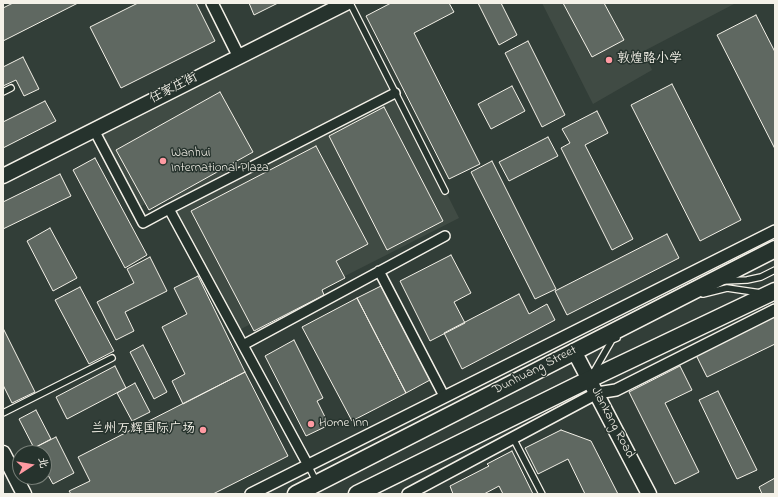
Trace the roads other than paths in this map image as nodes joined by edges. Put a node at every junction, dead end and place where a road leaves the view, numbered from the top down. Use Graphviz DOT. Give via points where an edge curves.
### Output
graph roads {
  1 [pos="212,3"];
  2 [pos="346,3"];
  3 [pos="350,3"];
  4 [pos="239,57"];
  5 [pos="11,88"];
  6 [pos="3,92"];
  7 [pos="395,93"];
  8 [pos="94,130"];
  9 [pos="3,176"];
  10 [pos="445,191"];
  11 [pos="169,209"];
  12 [pos="775,231"];
  13 [pos="445,236"];
  14 [pos="775,249"];
  15 [pos="775,270"];
  16 [pos="379,271"];
  17 [pos="710,282"];
  18 [pos="772,292"];
  19 [pos="700,296"];
  20 [pos="775,310"];
  21 [pos="626,334"];
  22 [pos="243,345"];
  23 [pos="574,351"];
  24 [pos="112,358"];
  25 [pos="593,386"];
  26 [pos="444,396"];
  27 [pos="3,413"];
  28 [pos="513,438"];
  29 [pos="4,456"];
  30 [pos="308,465"];
  31 [pos="317,483"];
  32 [pos="24,494"];
  33 [pos="251,494"];
  34 [pos="296,494"];
  35 [pos="357,494"];
  36 [pos="408,494"];
  37 [pos="542,494"];
  38 [pos="648,494"];
  1 -- 4 [label="street"];
  2 -- 4 [label="street, 任家庄街"];
  3 -- 7 [label="lane"];
  4 -- 8 [label="street, 任家庄街"];
  5 -- 6 [label="lane"];
  7 -- 10 [label="lane"];
  7 -- 11 [label="street"];
  8 -- 9 [label="street, 任家庄街"];
  8 -- 11 [label="street" via="143,223"];
  11 -- 22 [label="street"];
  12 -- 26 [label="street"];
  13 -- 16 [label="street"];
  14 -- 17 [label="main road, Dunhuang Street"];
  15 -- 17 [label="lane" via="747,280"];
  16 -- 22 [label="street"];
  16 -- 26 [label="street"];
  17 -- 23 [label="main road, Dunhuang Street"];
  18 -- 19 [label="lane" via="727,288"];
  18 -- 25 [label="main road"];
  20 -- 25 [label="street" via="616,390"];
  21 -- 25 [label="lane" via="612,340"];
  22 -- 30 [label="street"];
  23 -- 25 [label="street, Jiankang Road"];
  23 -- 31 [label="main road, Dunhuang Street"];
  24 -- 27 [label="lane"];
  25 -- 28 [label="street"];
  25 -- 35 [label="main road"];
  25 -- 38 [label="street, Jiankang Road"];
  26 -- 30 [label="street"];
  28 -- 36 [label="street"];
  28 -- 37 [label="lane"];
  29 -- 32 [label="street"];
  30 -- 31 [label="lane"];
  30 -- 33 [label="street"];
  31 -- 34 [label="main road, Dunhuang Street"];
}
